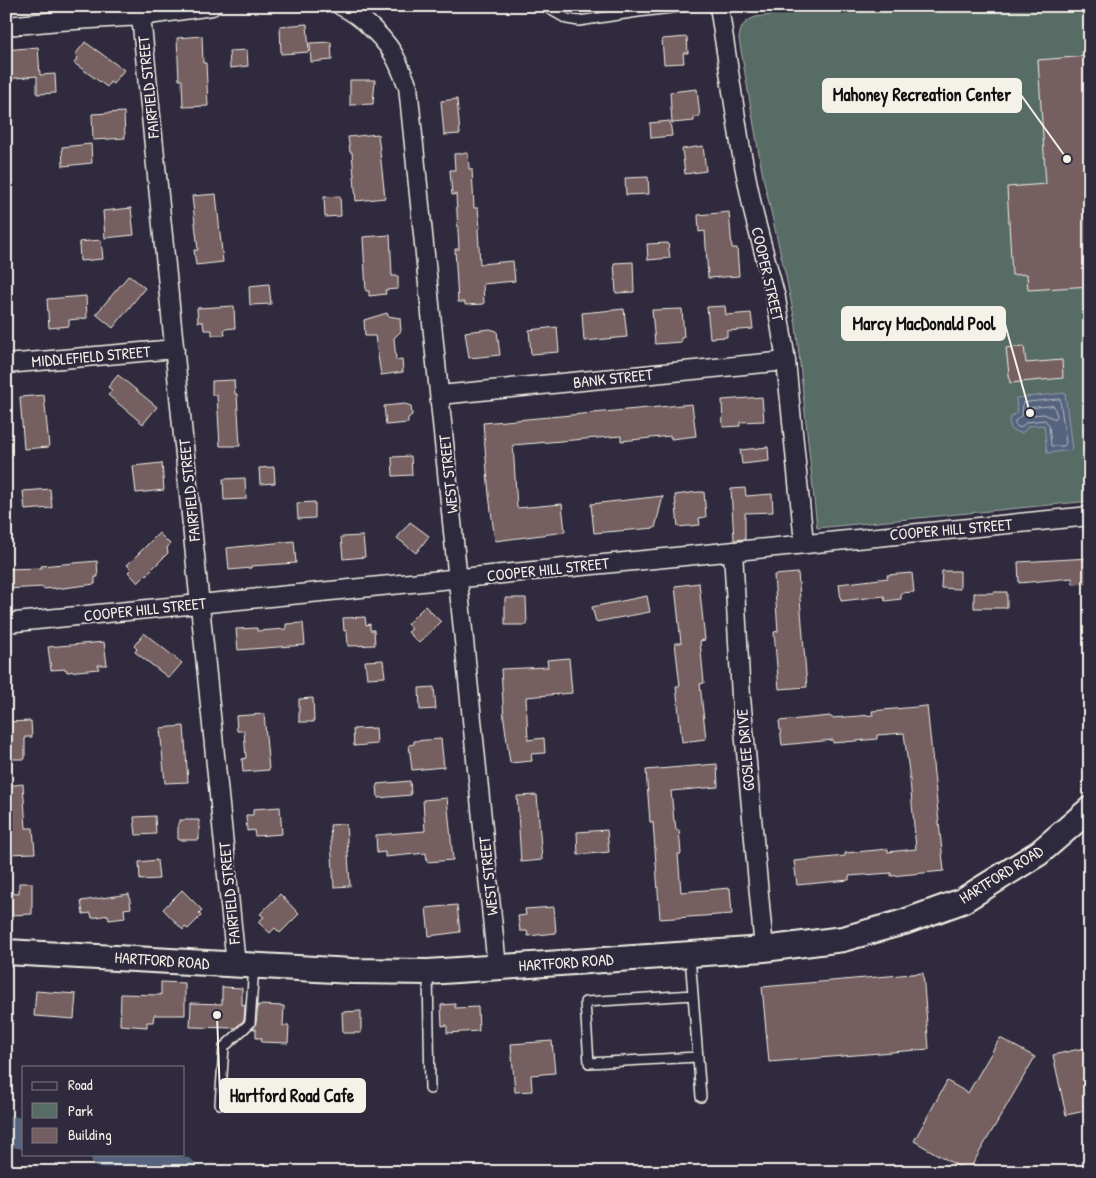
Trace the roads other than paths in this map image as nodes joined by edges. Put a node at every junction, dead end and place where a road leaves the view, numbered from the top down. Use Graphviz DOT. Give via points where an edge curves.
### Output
graph roads {
  1 [pos="212,6"];
  2 [pos="341,6"];
  3 [pos="544,6"];
  4 [pos="688,6"];
  5 [pos="719,6"];
  6 [pos="58,14"];
  7 [pos="141,16"];
  8 [pos="6,26"];
  9 [pos="175,349"];
  10 [pos="786,361"];
  11 [pos="6,364"];
  12 [pos="440,395"];
  13 [pos="1090,516"];
  14 [pos="804,543"];
  15 [pos="733,551"];
  16 [pos="458,578"];
  17 [pos="200,603"];
  18 [pos="6,623"];
  19 [pos="1090,809"];
  20 [pos="764,949"];
  21 [pos="6,952"];
  22 [pos="690,953"];
  23 [pos="245,965"];
  24 [pos="497,968"];
  25 [pos="428,972"];
  26 [pos="693,996"];
  27 [pos="698,1057"];
  28 [pos="430,1089"];
  29 [pos="701,1097"];
  30 [pos="220,1104"];
  1 -- 7 [label="street"];
  2 -- 12 [label="street, WEST STREET" via="378,34 397,59 408,86"];
  3 -- 4 [label="lane" via="567,19 579,21"];
  5 -- 10 [label="street, COOPER STREET" via="743,159 776,298"];
  6 -- 7 [label="street"];
  6 -- 8 [label="street"];
  7 -- 9 [label="street, FAIRFIELD STREET"];
  9 -- 11 [label="street, MIDDLEFIELD STREET"];
  9 -- 17 [label="street, FAIRFIELD STREET"];
  10 -- 12 [label="street, BANK STREET"];
  10 -- 14 [label="street, COOPER STREET"];
  12 -- 16 [label="street, WEST STREET"];
  13 -- 14 [label="street, COOPER HILL STREET"];
  14 -- 15 [label="street, COOPER HILL STREET"];
  15 -- 16 [label="street, COOPER HILL STREET"];
  15 -- 20 [label="street, GOSLEE DRIVE" via="741,697"];
  16 -- 17 [label="street, COOPER HILL STREET"];
  16 -- 24 [label="street, WEST STREET"];
  17 -- 18 [label="street, COOPER HILL STREET"];
  17 -- 23 [label="street, FAIRFIELD STREET"];
  19 -- 20 [label="main road, HARTFORD ROAD" via="1039,853 962,901 843,939"];
  20 -- 22 [label="main road, HARTFORD ROAD"];
  21 -- 23 [label="main road, HARTFORD ROAD"];
  22 -- 24 [label="main road, HARTFORD ROAD"];
  22 -- 26 [label="lane"];
  23 -- 25 [label="main road, HARTFORD ROAD"];
  23 -- 30 [label="lane" via="250,1023 224,1047"];
  24 -- 25 [label="main road, HARTFORD ROAD"];
  25 -- 28 [label="lane"];
  26 -- 27 [label="lane"];
  26 -- 27 [label="lane" via="585,1002 589,1063"];
  27 -- 29 [label="lane"];
}
